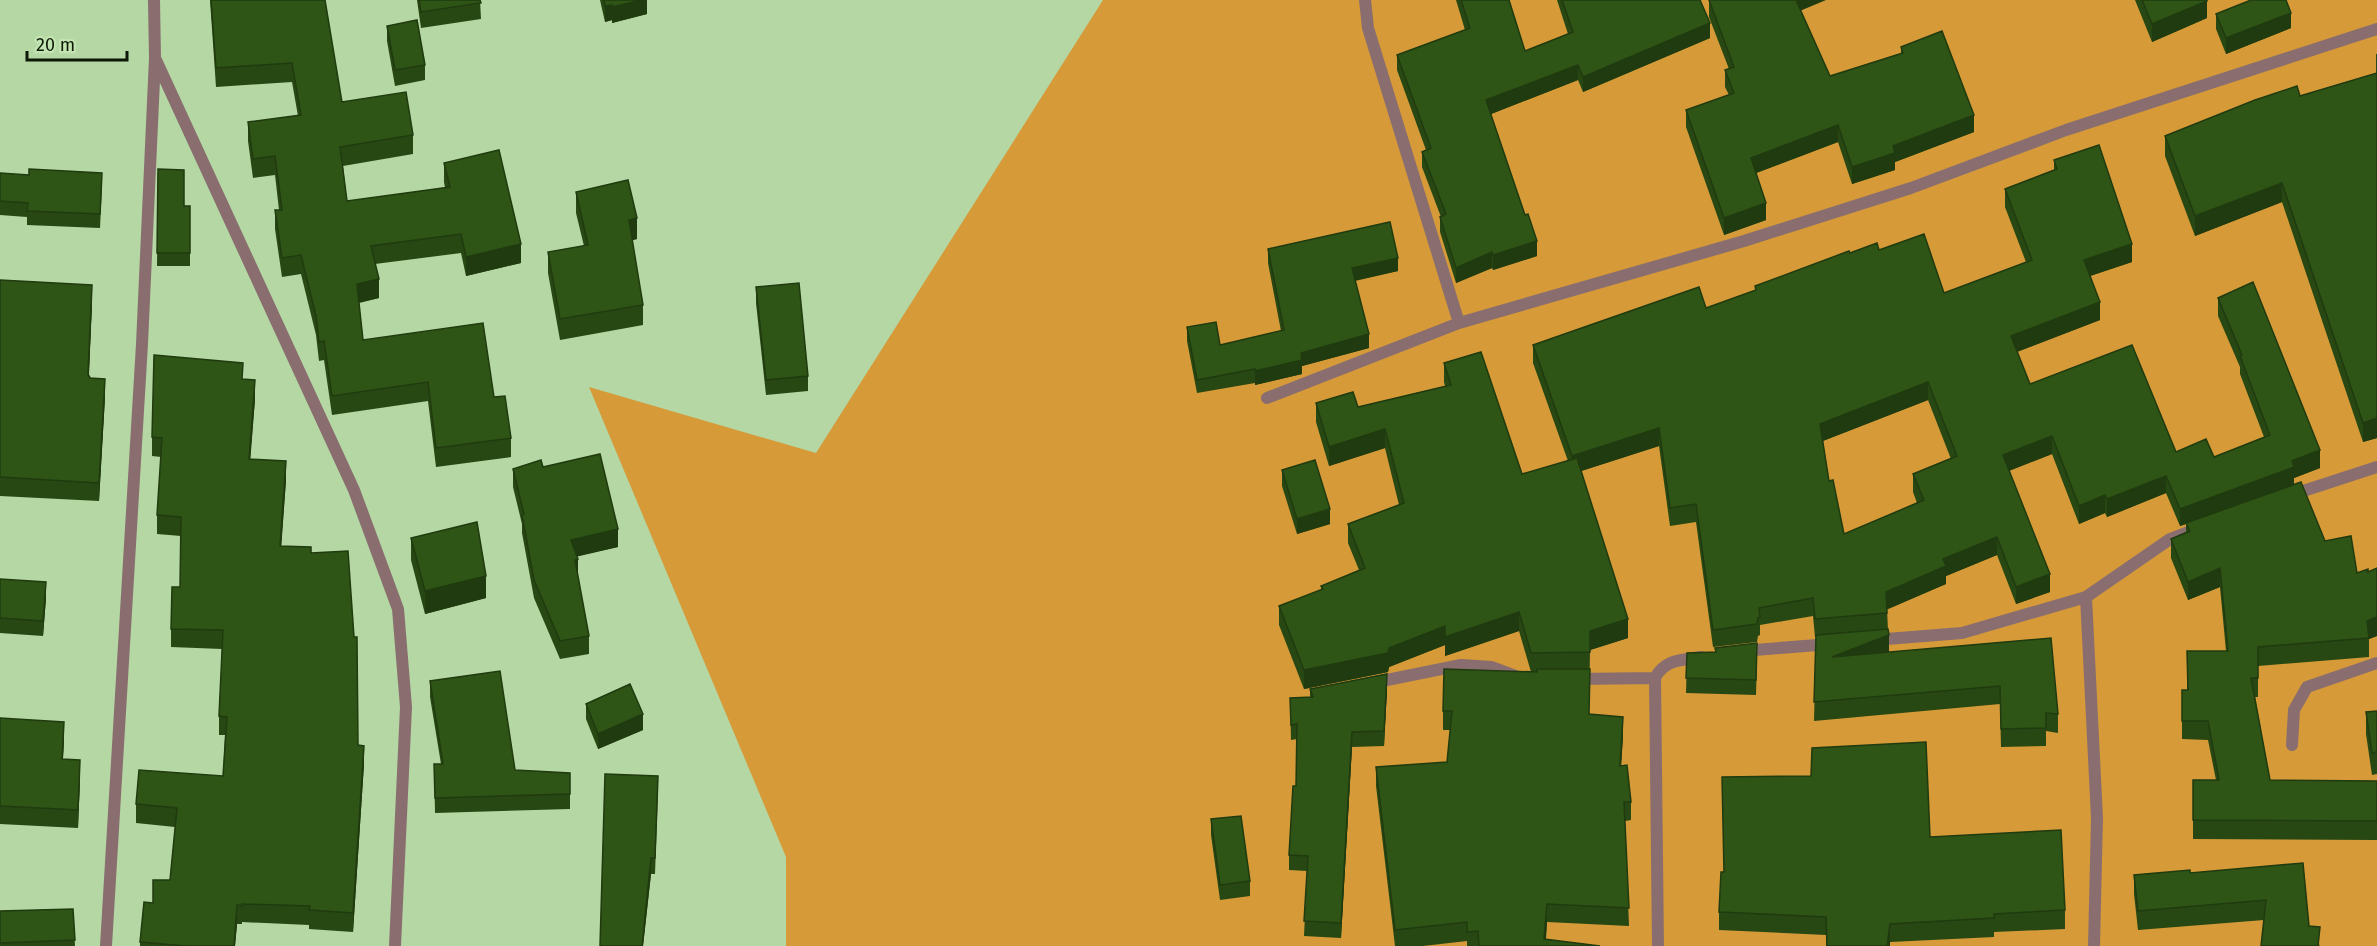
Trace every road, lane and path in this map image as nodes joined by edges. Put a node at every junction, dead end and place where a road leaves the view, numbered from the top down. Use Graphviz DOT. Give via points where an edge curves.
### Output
graph roads {
  1 [pos="154,0"];
  2 [pos="1365,0"];
  3 [pos="2377,28"];
  4 [pos="155,58"];
  5 [pos="1459,323"];
  6 [pos="1267,398"];
  7 [pos="2377,467"];
  8 [pos="2283,498"];
  9 [pos="2216,521"];
  10 [pos="2086,597"];
  11 [pos="1735,652"];
  12 [pos="1714,655"];
  13 [pos="2377,663"];
  14 [pos="1655,678"];
  15 [pos="1528,680"];
  16 [pos="1558,680"];
  17 [pos="1358,686"];
  18 [pos="2292,745"];
  19 [pos="106,946"];
  20 [pos="395,946"];
  21 [pos="1658,946"];
  22 [pos="2094,946"];
  1 -- 4 [label="street"];
  2 -- 5 [label="street" via="1368,28"];
  3 -- 5 [label="street" via="2066,130 1888,195"];
  4 -- 19 [label="street"];
  4 -- 20 [label="street" via="354,490 398,609 406,706"];
  5 -- 6 [label="street"];
  7 -- 8 [label="street"];
  9 -- 10 [label="street" via="2170,539"];
  10 -- 11 [label="street" via="1962,633"];
  10 -- 22 [label="street" via="2097,818"];
  12 -- 14 [label="street" via="1671,662 1660,668"];
  13 -- 18 [label="street" via="2307,687 2294,710"];
  14 -- 16 [label="street"];
  14 -- 21 [label="street"];
  15 -- 17 [label="street" via="1492,667 1461,665"];
}
